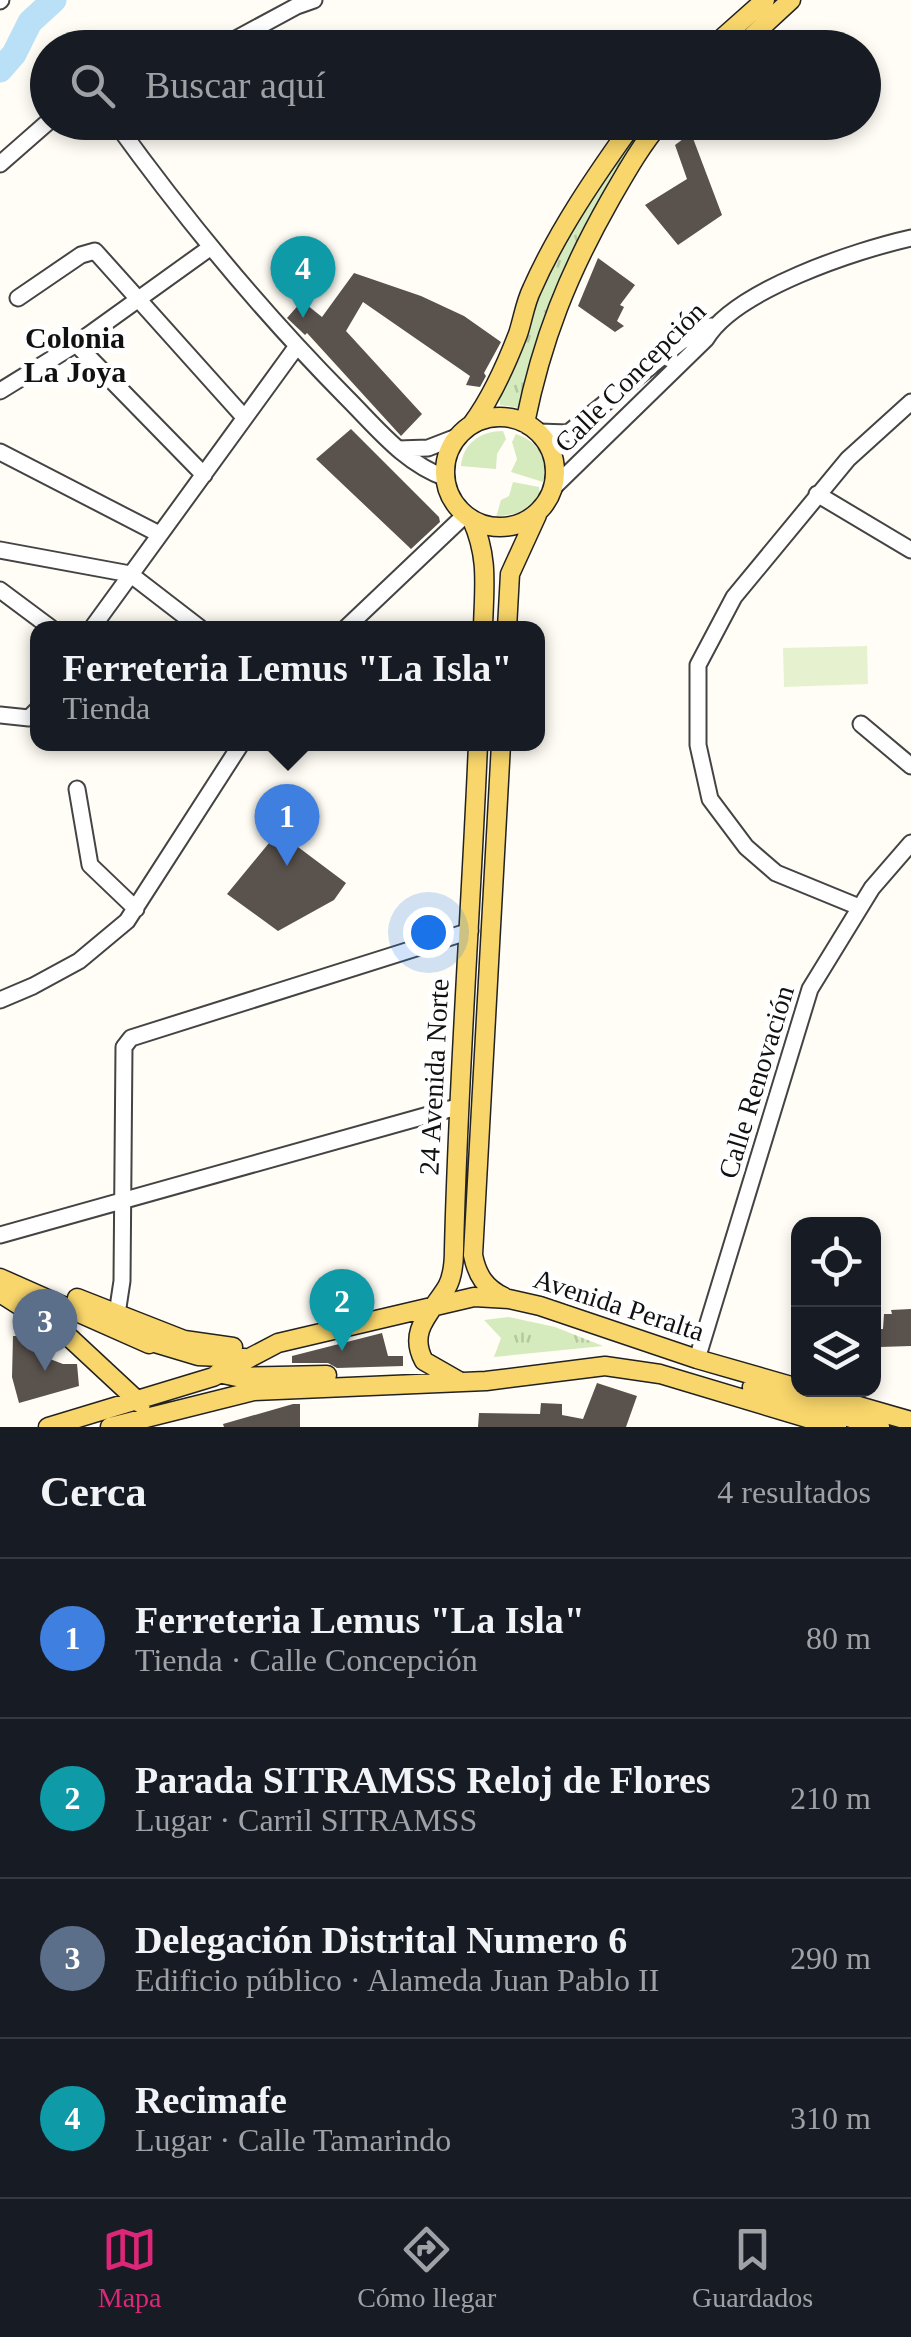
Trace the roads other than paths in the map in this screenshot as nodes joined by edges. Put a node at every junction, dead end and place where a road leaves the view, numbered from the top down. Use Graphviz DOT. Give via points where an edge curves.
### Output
graph roads {
  1 [pos="314,0"];
  2 [pos="765,0"];
  3 [pos="791,0"];
  4 [pos="251,30"];
  5 [pos="732,30"];
  6 [pos="758,30"];
  7 [pos="30,138"];
  8 [pos="128,140"];
  9 [pos="621,140"];
  10 [pos="649,140"];
  11 [pos="0,164"];
  12 [pos="911,238"];
  13 [pos="211,247"];
  14 [pos="18,298"];
  15 [pos="138,300"];
  16 [pos="715,324"];
  17 [pos="76,344"];
  18 [pos="296,346"];
  19 [pos="0,391"];
  20 [pos="911,402"];
  21 [pos="243,416"];
  22 [pos="532,428"];
  23 [pos="465,430"];
  24 [pos="398,449"];
  25 [pos="0,452"];
  26 [pos="204,474"];
  27 [pos="446,478"];
  28 [pos="553,488"];
  29 [pos="817,494"];
  30 [pos="539,512"];
  31 [pos="469,517"];
  32 [pos="158,534"];
  33 [pos="0,550"];
  34 [pos="911,550"];
  35 [pos="130,574"];
  36 [pos="0,590"];
  37 [pos="42,621"];
  38 [pos="97,621"];
  39 [pos="191,621"];
  40 [pos="354,621"];
  41 [pos="482,621"];
  42 [pos="507,621"];
  43 [pos="30,714"];
  44 [pos="0,716"];
  45 [pos="861,724"];
  46 [pos="237,751"];
  47 [pos="478,751"];
  48 [pos="501,751"];
  49 [pos="911,766"];
  50 [pos="77,789"];
  51 [pos="911,844"];
  52 [pos="859,907"];
  53 [pos="136,909"];
  54 [pos="470,931"];
  55 [pos="0,1000"];
  56 [pos="457,1107"];
  57 [pos="122,1200"];
  58 [pos="0,1234"];
  59 [pos="0,1266"];
  60 [pos="0,1278"];
  61 [pos="0,1293"];
  62 [pos="509,1299"];
  63 [pos="427,1312"];
  64 [pos="117,1314"];
  65 [pos="138,1338"];
  66 [pos="278,1343"];
  67 [pos="250,1357"];
  68 [pos="696,1364"];
  69 [pos="439,1372"];
  70 [pos="221,1374"];
  71 [pos="460,1382"];
  72 [pos="791,1387"];
  73 [pos="828,1397"];
  74 [pos="137,1401"];
  75 [pos="159,1414"];
  76 [pos="911,1421"];
  77 [pos="48,1427"];
  78 [pos="110,1427"];
  79 [pos="838,1427"];
  80 [pos="880,1427"];
  1 -- 4 [label="street"];
  2 -- 5 [label="main road"];
  3 -- 6 [label="main road"];
  7 -- 11 [label="street"];
  8 -- 13 [label="street"];
  9 -- 23 [label="main road" via="551,251 486,407"];
  10 -- 22 [label="main road" via="570,273 540,352"];
  12 -- 16 [label="street, Calle Concepción" via="829,262"];
  13 -- 15 [label="street"];
  13 -- 18 [label="street"];
  14 -- 15 [label="street" via="95,252"];
  15 -- 17 [label="street"];
  15 -- 21 [label="street"];
  16 -- 22 [label="street" via="682,341 568,433"];
  16 -- 28 [label="street, Calle Concepción"];
  17 -- 19 [label="street"];
  17 -- 26 [label="street"];
  18 -- 21 [label="street"];
  18 -- 24 [label="street"];
  20 -- 29 [label="street"];
  21 -- 26 [label="street"];
  22 -- 23 [label="main road" via="498,417"];
  22 -- 28 [label="main road" via="553,454"];
  23 -- 24 [label="street" via="428,448"];
  23 -- 27 [label="main road" via="448,456"];
  24 -- 27 [label="street"];
  25 -- 32 [label="street"];
  26 -- 32 [label="street"];
  27 -- 31 [label="main road" via="453,500"];
  28 -- 30 [label="main road"];
  29 -- 34 [label="street"];
  29 -- 52 [label="street" via="734,597 698,665 698,746 710,799 746,847 776,873"];
  30 -- 31 [label="main road" via="510,526"];
  30 -- 42 [label="main road" via="510,574"];
  31 -- 40 [label="street"];
  31 -- 41 [label="main road" via="486,562"];
  32 -- 35 [label="street"];
  33 -- 35 [label="street"];
  35 -- 38 [label="street"];
  35 -- 39 [label="street"];
  36 -- 37 [label="street"];
  43 -- 44 [label="street"];
  45 -- 49 [label="street"];
  46 -- 53 [label="street"];
  47 -- 54 [label="main road, 24 Avenida Norte"];
  48 -- 62 [label="main road, 24 Avenida Norte" via="473,1255 488,1288"];
  50 -- 53 [label="street" via="90,865"];
  51 -- 52 [label="street, Calle Renovación"];
  52 -- 68 [label="street, Calle Renovación" via="805,1001"];
  53 -- 55 [label="street" via="79,961"];
  54 -- 56 [label="main road, 24 Avenida Norte"];
  54 -- 57 [label="street" via="131,1038 124,1047"];
  56 -- 57 [label="street"];
  56 -- 63 [label="main road, 24 Avenida Norte" via="454,1260 446,1288"];
  57 -- 58 [label="street"];
  57 -- 64 [label="street"];
  59 -- 64 [label="main road"];
  60 -- 65 [label="main road"];
  61 -- 74 [label="main road" via="69,1337"];
  62 -- 63 [label="main road, Avenida Peralta" via="474,1297"];
  62 -- 68 [label="main road, Avenida Peralta"];
  63 -- 66 [label="main road, Avenida Peralta"];
  63 -- 67 [label="main road"];
  63 -- 68 [label="main road" via="518,1310"];
  63 -- 69 [label="main road" via="420,1353"];
  64 -- 66 [label="main road" via="201,1344"];
  65 -- 67 [label="main road" via="198,1356"];
  65 -- 70 [label="main road"];
  66 -- 67 [label="main road, Avenida Peralta"];
  67 -- 70 [label="main road, Avenida Peralta"];
  68 -- 69 [label="main road" via="596,1356"];
  68 -- 72 [label="main road, Avenida Peralta"];
  68 -- 80 [label="main road"];
  69 -- 70 [label="main road"];
  69 -- 71 [label="main road"];
  70 -- 74 [label="main road, Avenida Peralta"];
  71 -- 75 [label="main road, Avenida Peralta" via="254,1391"];
  71 -- 79 [label="main road, Avenida Peralta" via="619,1367"];
  73 -- 76 [label="main road, Avenida Peralta"];
  74 -- 75 [label="main road"];
  74 -- 77 [label="main road, Avenida Peralta"];
  75 -- 78 [label="main road, Avenida Peralta"];
}
